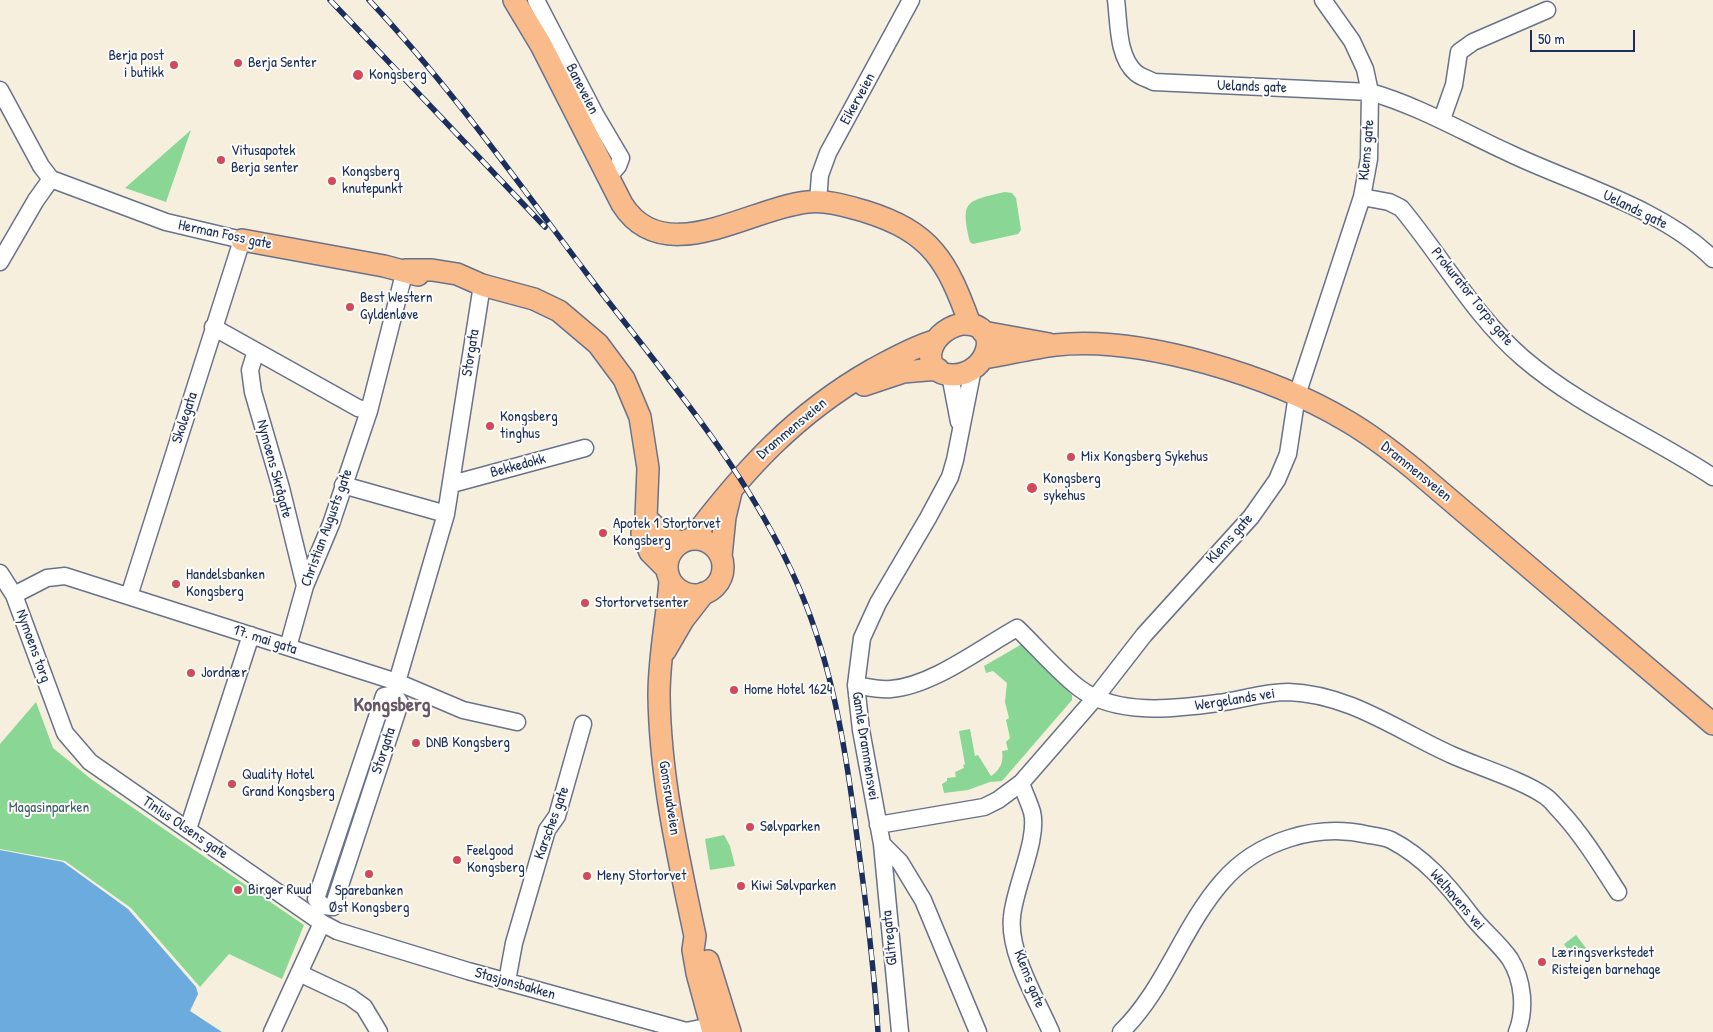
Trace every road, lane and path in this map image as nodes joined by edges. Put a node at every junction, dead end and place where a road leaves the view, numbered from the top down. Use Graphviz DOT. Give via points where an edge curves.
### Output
graph roads {
  1 [pos="514,0"];
  2 [pos="536,0"];
  3 [pos="1116,0"];
  4 [pos="1323,0"];
  5 [pos="910,1"];
  6 [pos="1547,10"];
  7 [pos="0,90"];
  8 [pos="1370,92"];
  9 [pos="1442,119"];
  10 [pos="609,176"];
  11 [pos="52,179"];
  12 [pos="1362,197"];
  13 [pos="818,202"];
  14 [pos="242,240"];
  15 [pos="1713,259"];
  16 [pos="0,262"];
  17 [pos="405,270"];
  18 [pos="948,274"];
  19 [pos="482,285"];
  20 [pos="213,327"];
  21 [pos="977,328"];
  22 [pos="942,334"];
  23 [pos="1056,345"];
  24 [pos="256,351"];
  25 [pos="979,363"];
  26 [pos="944,372"];
  27 [pos="836,394"];
  28 [pos="1297,395"];
  29 [pos="369,411"];
  30 [pos="960,428"];
  31 [pos="585,448"];
  32 [pos="1713,477"];
  33 [pos="343,484"];
  34 [pos="452,484"];
  35 [pos="732,489"];
  36 [pos="446,514"];
  37 [pos="646,518"];
  38 [pos="687,540"];
  39 [pos="721,556"];
  40 [pos="0,573"];
  41 [pos="669,575"];
  42 [pos="305,586"];
  43 [pos="704,593"];
  44 [pos="14,595"];
  45 [pos="129,596"];
  46 [pos="251,636"];
  47 [pos="288,647"];
  48 [pos="662,658"];
  49 [pos="856,685"];
  50 [pos="396,688"];
  51 [pos="1095,698"];
  52 [pos="60,722"];
  53 [pos="517,722"];
  54 [pos="583,724"];
  55 [pos="1713,724"];
  56 [pos="1021,783"];
  57 [pos="878,825"];
  58 [pos="188,830"];
  59 [pos="882,844"];
  60 [pos="1618,892"];
  61 [pos="322,923"];
  62 [pos="299,973"];
  63 [pos="507,981"];
  64 [pos="718,1030"];
  65 [pos="272,1032"];
  66 [pos="379,1032"];
  67 [pos="900,1032"];
  68 [pos="978,1032"];
  69 [pos="1051,1032"];
  70 [pos="1121,1032"];
  71 [pos="1517,1032"];
  1 -- 10 [label="main road, Baneveien"];
  2 -- 10 [label="street, Baneveien" via="621,158"];
  3 -- 8 [label="street, Uelands gate" via="1124,54 1137,74 1154,82"];
  4 -- 8 [label="street, Klems gate" via="1352,41 1365,69"];
  5 -- 13 [label="street, Eikerveien" via="828,153 820,175"];
  6 -- 9 [label="street" via="1473,42 1459,52 1454,85"];
  7 -- 11 [label="street" via="41,166"];
  8 -- 9 [label="street, Uelands gate" via="1396,99"];
  8 -- 12 [label="street, Klems gate" via="1369,160"];
  9 -- 15 [label="street, Uelands gate" via="1509,153 1628,204 1679,232"];
  10 -- 13 [label="main road, Baneveien" via="628,213 650,230 665,235 701,231 791,205"];
  11 -- 14 [label="street, Herman Foss gate" via="166,222"];
  11 -- 16 [label="street"];
  12 -- 28 [label="street, Klems gate"];
  12 -- 32 [label="street, Prokurator Torps gate" via="1389,202 1401,208 1497,333 1523,358 1575,396"];
  13 -- 18 [label="main road" via="859,210 900,225 928,245"];
  14 -- 17 [label="main road, Herman Foss gate"];
  14 -- 20 [label="street, Skolegata"];
  17 -- 19 [label="main road, Herman Foss gate" via="430,281 456,286"];
  17 -- 29 [label="street, Christian Augusts gate"];
  18 -- 21 [label="main road"];
  18 -- 22 [label="main road"];
  19 -- 34 [label="street, Storgata"];
  19 -- 37 [label="main road, Herman Foss gate" via="548,304 586,333 617,368 636,404 644,430 648,468"];
  20 -- 24 [label="street"];
  20 -- 45 [label="street, Skolegata"];
  21 -- 22 [label="main road"];
  21 -- 23 [label="main road, Drammensveien"];
  21 -- 25 [label="main road" via="988,345"];
  22 -- 26 [label="main road" via="930,356"];
  22 -- 27 [label="main road, Drammensveien" via="853,380"];
  23 -- 25 [label="main road, Drammensveien"];
  23 -- 28 [label="main road, Drammensveien" via="1114,346 1167,354 1227,369"];
  24 -- 29 [label="street" via="358,408"];
  24 -- 42 [label="street, Nymoens Skrågate" via="250,370 254,392"];
  25 -- 26 [label="main road" via="961,374"];
  25 -- 30 [label="street, Gamle Drammensvei"];
  26 -- 27 [label="main road, Drammensveien" via="903,372"];
  26 -- 30 [label="street, Gamle Drammensvei"];
  27 -- 35 [label="main road, Drammensveien" via="768,448"];
  28 -- 51 [label="street, Klems gate" via="1288,454 1277,480 1250,517 1144,636"];
  28 -- 55 [label="main road, Drammensveien" via="1346,420 1399,458"];
  29 -- 33 [label="street, Christian Augusts gate"];
  30 -- 49 [label="street, Gamle Drammensvei" via="950,477 878,603 862,638"];
  31 -- 34 [label="street, Bekkedokk"];
  33 -- 36 [label="street"];
  33 -- 42 [label="street, Christian Augusts gate" via="331,524"];
  34 -- 36 [label="street, Storgata"];
  35 -- 38 [label="main road, Drammensveien"];
  35 -- 39 [label="main road, Drammensveien"];
  36 -- 50 [label="street, Storgata"];
  37 -- 38 [label="main road" via="666,537"];
  37 -- 41 [label="main road, Herman Foss gate" via="642,533 644,540"];
  38 -- 39 [label="main road" via="706,541"];
  38 -- 41 [label="main road" via="672,551"];
  39 -- 43 [label="main road" via="723,569 719,581"];
  40 -- 44 [label="street, Nymoens torg"];
  41 -- 43 [label="main road" via="685,593"];
  41 -- 48 [label="main road, Gomsrudveien"];
  42 -- 47 [label="street, Christian Augusts gate"];
  43 -- 48 [label="main road, Gomsrudveien" via="683,620"];
  44 -- 45 [label="street, 17. mai gata" via="47,578 66,576"];
  44 -- 52 [label="street, Nymoens torg"];
  45 -- 46 [label="street, 17. mai gata"];
  46 -- 47 [label="street, 17. mai gata"];
  46 -- 58 [label="street"];
  47 -- 50 [label="street, 17. mai gata"];
  48 -- 64 [label="main road, Gomsrudveien" via="659,696 664,780 695,936 693,950"];
  49 -- 51 [label="street, Wergelands vei" via="890,690 919,682 1016,628 1078,687"];
  49 -- 57 [label="street, Gamle Drammensvei"];
  50 -- 50 [label="street, Storgata" via="400,703 333,907 323,906 316,899 384,696"];
  50 -- 53 [label="street, 17. mai gata" via="462,710"];
  51 -- 56 [label="street, Klems gate"];
  51 -- 60 [label="street, Wergelands vei" via="1151,710 1288,692 1345,702 1546,796 1576,829"];
  52 -- 58 [label="street, Tinius Olsens gate" via="64,733 90,762"];
  54 -- 63 [label="street, Karsches gate" via="557,816 547,830 514,943"];
  56 -- 57 [label="street" via="984,807"];
  56 -- 69 [label="street, Klems gate" via="1032,814 1030,846 1011,918 1014,944"];
  57 -- 59 [label="street, Gamle Drammensvei"];
  58 -- 61 [label="street, Tinius Olsens gate"];
  59 -- 67 [label="street, Glitregata"];
  59 -- 68 [label="street" via="900,862 923,900"];
  61 -- 62 [label="street"];
  61 -- 63 [label="street, Stasjonsbakken" via="338,931"];
  62 -- 65 [label="street"];
  62 -- 66 [label="street" via="364,1007"];
  63 -- 64 [label="street, Stasjonsbakken" via="686,1031"];
  70 -- 71 [label="street, Welhavens vei" via="1149,1000 1222,882 1239,866 1285,839 1314,832 1348,830 1389,839 1416,856 1443,879 1510,959 1521,990 1522,1020"];
}
